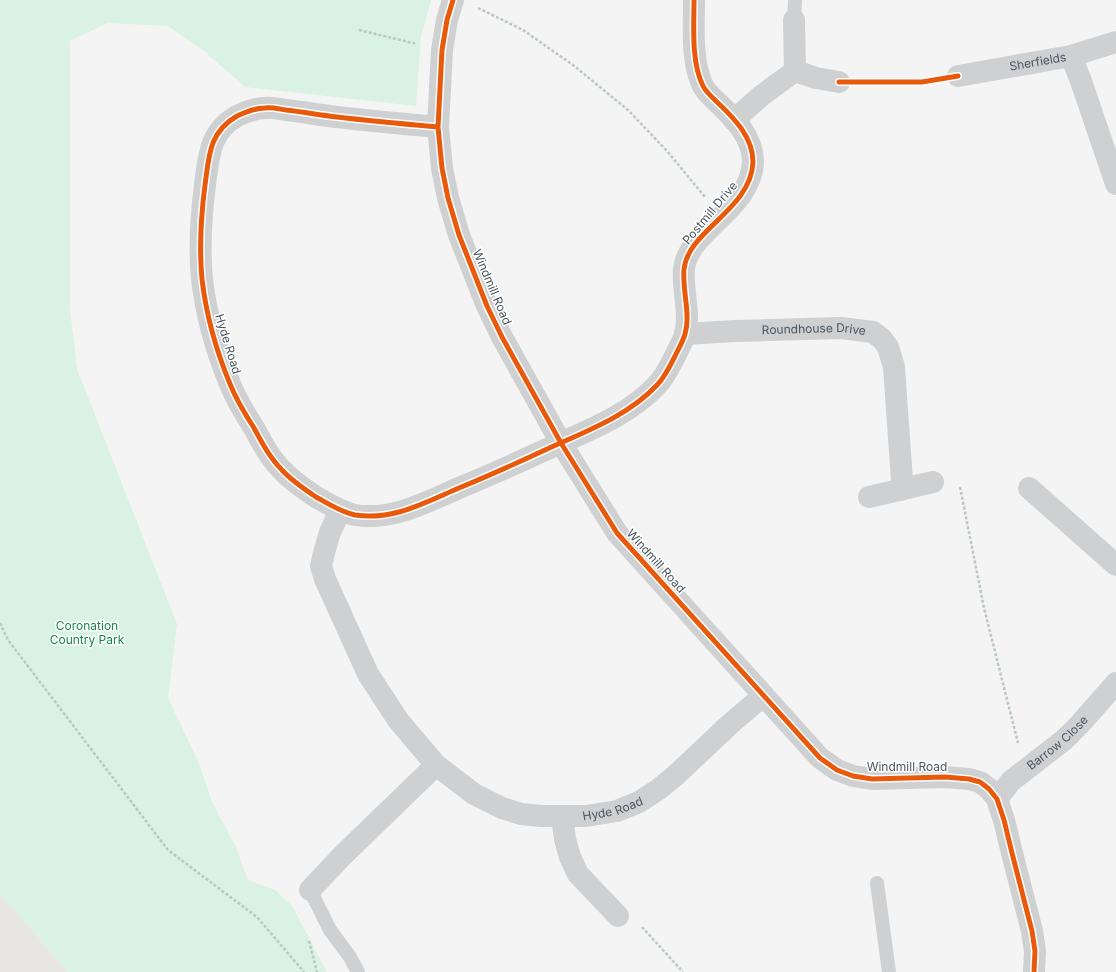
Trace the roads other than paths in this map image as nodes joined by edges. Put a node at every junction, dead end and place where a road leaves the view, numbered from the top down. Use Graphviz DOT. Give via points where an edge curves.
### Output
graph roads {
  1 [pos="453,0"];
  2 [pos="694,0"];
  3 [pos="794,10"];
  4 [pos="1116,42"];
  5 [pos="1071,56"];
  6 [pos="795,71"];
  7 [pos="958,76"];
  8 [pos="839,82"];
  9 [pos="734,120"];
  10 [pos="438,127"];
  11 [pos="1116,184"];
  12 [pos="686,334"];
  13 [pos="561,443"];
  14 [pos="933,482"];
  15 [pos="1029,488"];
  16 [pos="901,490"];
  17 [pos="869,497"];
  18 [pos="340,511"];
  19 [pos="1116,565"];
  20 [pos="1116,683"];
  21 [pos="763,696"];
  22 [pos="436,765"];
  23 [pos="997,799"];
  24 [pos="562,817"];
  25 [pos="877,883"];
  26 [pos="310,890"];
  27 [pos="618,916"];
  28 [pos="358,972"];
  29 [pos="889,972"];
  30 [pos="1034,972"];
  1 -- 10 [label="street, Windmill Road" via="442,50"];
  2 -- 9 [label="street, Postmill Drive" via="695,58 701,84"];
  3 -- 6 [label="street"];
  4 -- 5 [label="street, Sherfields"];
  5 -- 7 [label="street, Sherfields"];
  5 -- 11 [label="street"];
  6 -- 8 [label="street"];
  6 -- 9 [label="street"];
  9 -- 12 [label="street, Postmill Drive" via="748,138 752,151 751,175 745,189 694,245 687,257 684,270"];
  10 -- 13 [label="street, Windmill Road" via="442,168 459,235 502,337"];
  10 -- 18 [label="street, Hyde Road" via="267,108 252,110 236,117 222,128 213,141 204,193 200,245 202,281 210,325 219,354 230,386 271,457 295,483"];
  12 -- 13 [label="street, Postmill Drive" via="659,384 618,416"];
  12 -- 16 [label="street, Roundhouse Drive" via="841,328 873,332 888,347 894,367"];
  13 -- 18 [label="street, Hyde Road" via="409,510 376,516"];
  13 -- 21 [label="street, Windmill Road" via="617,533"];
  14 -- 16 [label="street"];
  15 -- 19 [label="street"];
  16 -- 17 [label="street"];
  18 -- 22 [label="street, Hyde Road" via="324,553 322,566 325,579 368,674 398,720"];
  20 -- 23 [label="street, Barrow Close" via="1074,730 1011,781"];
  21 -- 23 [label="street, Windmill Road" via="820,758 837,770 872,779 969,779 980,782"];
  21 -- 24 [label="street, Hyde Road" via="676,775 639,802 617,811"];
  22 -- 24 [label="street, Hyde Road" via="474,794 502,808 520,814"];
  22 -- 26 [label="street"];
  23 -- 30 [label="street, Windmill Road" via="1032,931 1035,951"];
  24 -- 27 [label="street" via="566,845 578,874"];
  25 -- 29 [label="lane"];
  26 -- 28 [label="lane" via="330,930"];
}
